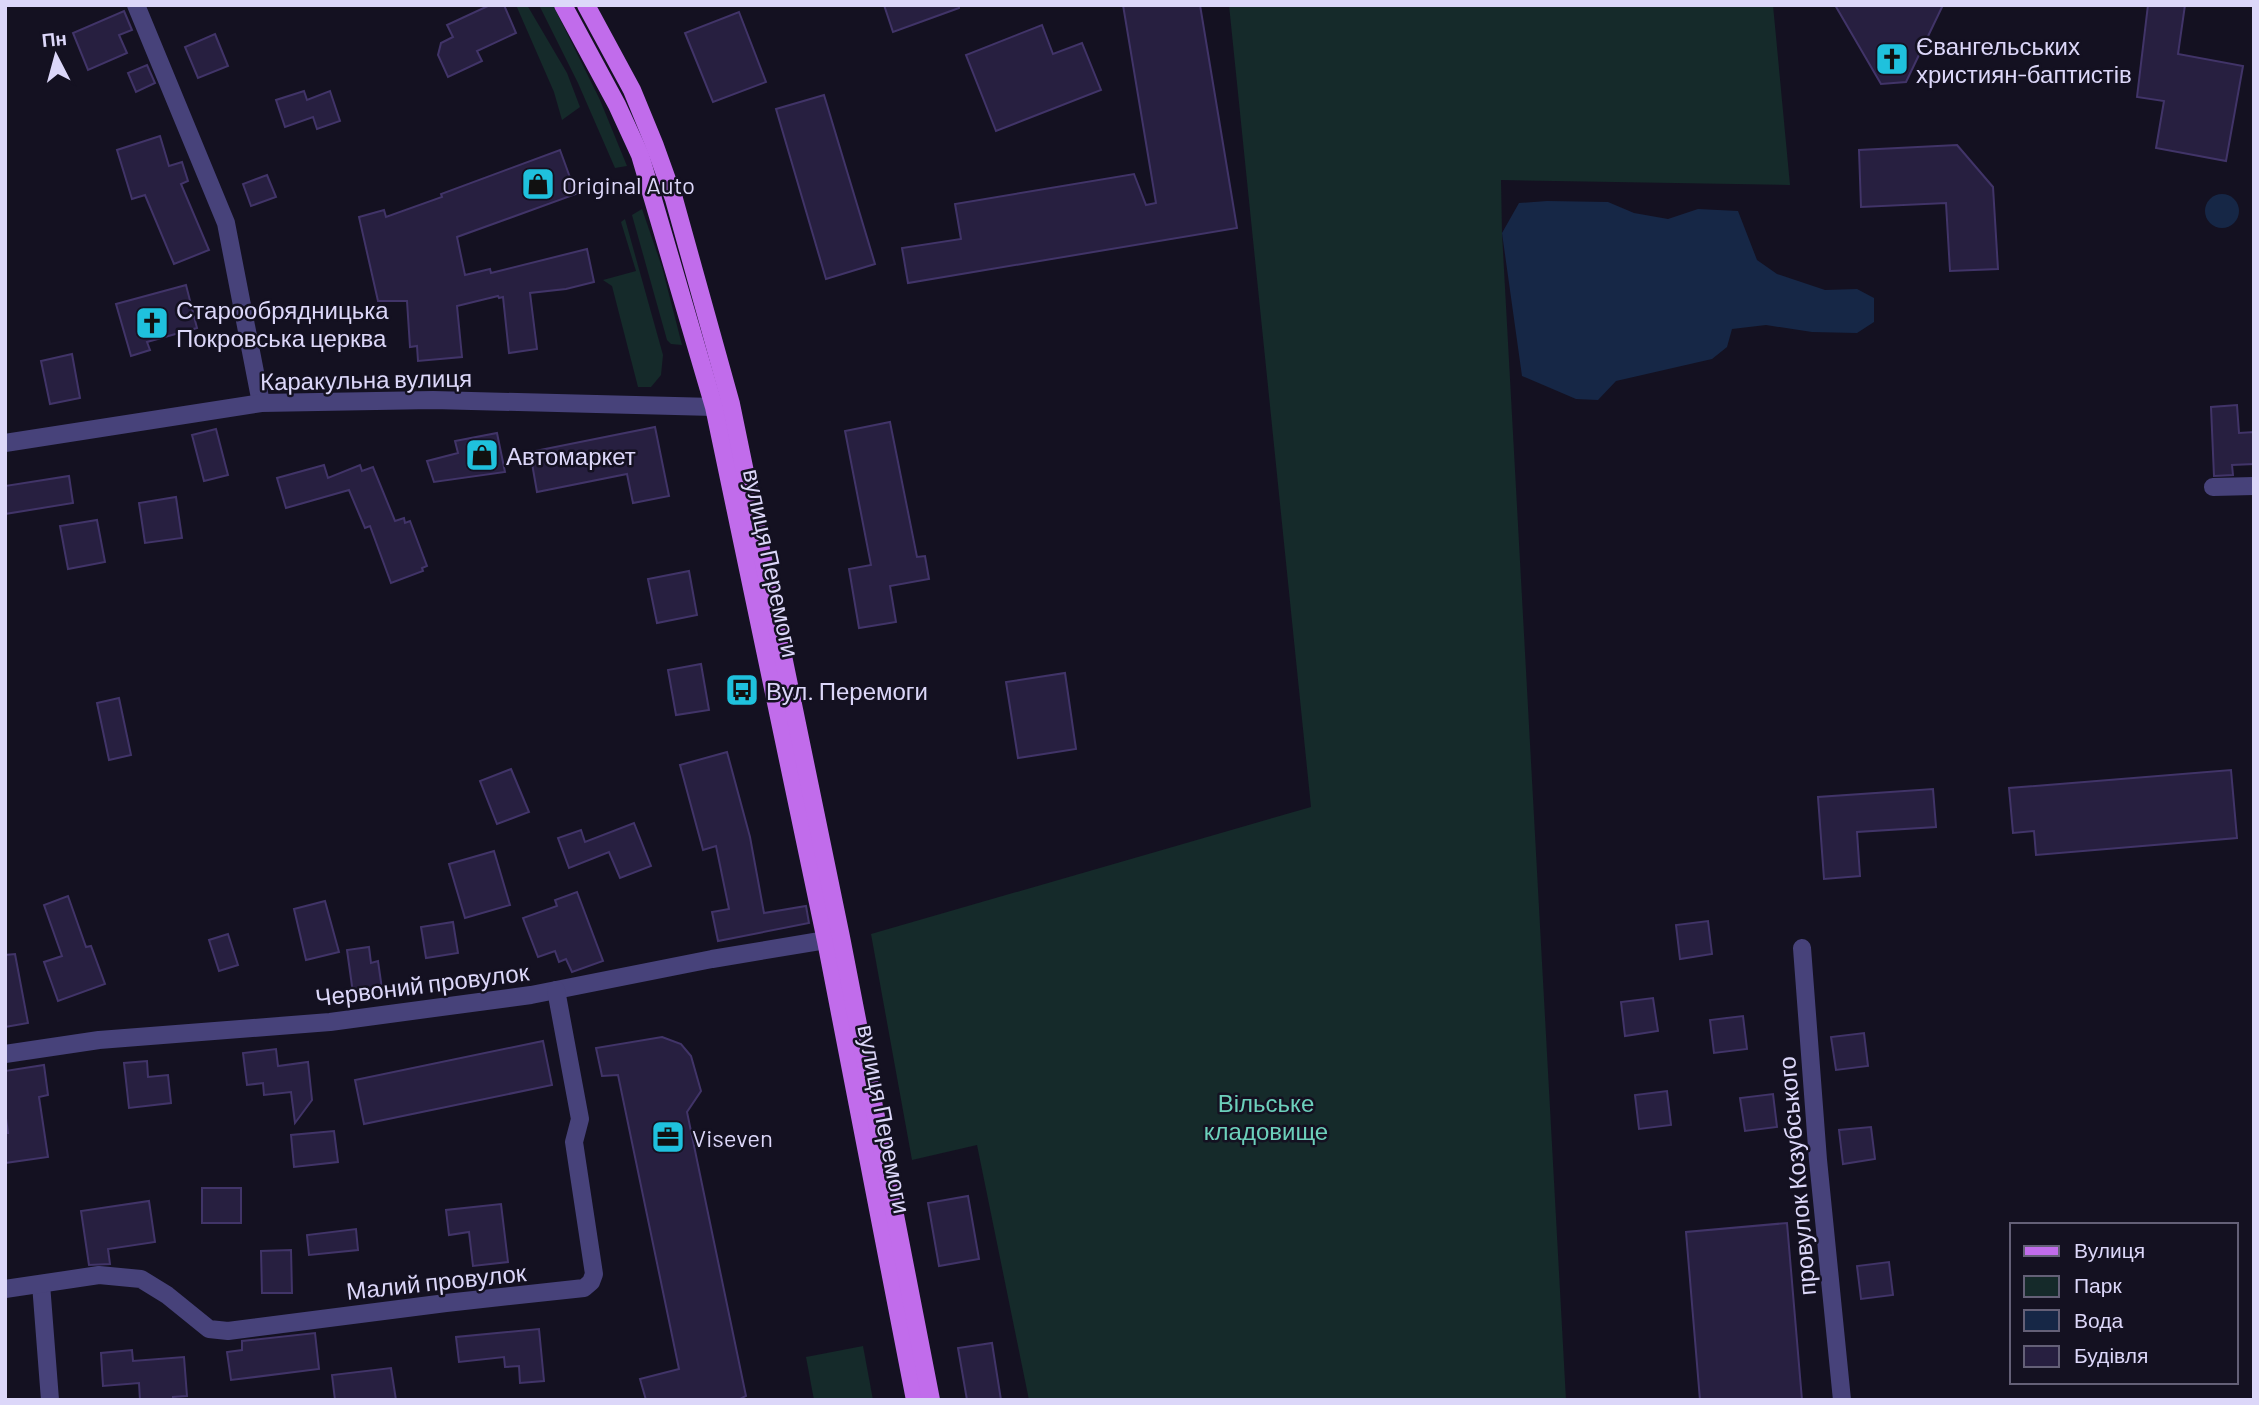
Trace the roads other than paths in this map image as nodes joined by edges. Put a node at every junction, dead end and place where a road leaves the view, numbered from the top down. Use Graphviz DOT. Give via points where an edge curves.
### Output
graph roads {
  1 [pos="136,5"];
  2 [pos="563,5"];
  3 [pos="586,5"];
  4 [pos="261,403"];
  5 [pos="722,405"];
  6 [pos="5,443"];
  7 [pos="2254,486"];
  8 [pos="2213,487"];
  9 [pos="834,939"];
  10 [pos="1802,947"];
  11 [pos="556,990"];
  12 [pos="5,1054"];
  13 [pos="41,1284"];
  14 [pos="5,1289"];
  15 [pos="50,1400"];
  16 [pos="915,1400"];
  17 [pos="931,1400"];
  18 [pos="1842,1400"];
  1 -- 4 [label="street" via="226,223"];
  2 -- 5 [label="main road, вулиця Перемоги" via="640,155"];
  3 -- 5 [label="main road, вулиця Перемоги" via="632,90 674,199"];
  4 -- 5 [label="street, Каракульна вулиця" via="433,400"];
  4 -- 6 [label="street, Каракульна вулиця"];
  5 -- 9 [label="main road, вулиця Перемоги"];
  7 -- 8 [label="street"];
  9 -- 11 [label="street, Червоний провулок"];
  9 -- 16 [label="main road, вулиця Перемоги"];
  9 -- 17 [label="main road, вулиця Перемоги"];
  10 -- 18 [label="street, провулок Козубського"];
  11 -- 12 [label="street, Червоний провулок" via="330,1022 99,1040"];
  11 -- 13 [label="street, Малий провулок" via="580,1119 574,1142 594,1274 584,1288 228,1331 209,1329 141,1279 99,1275"];
  13 -- 14 [label="street, Малий провулок"];
  13 -- 15 [label="street"];
}
